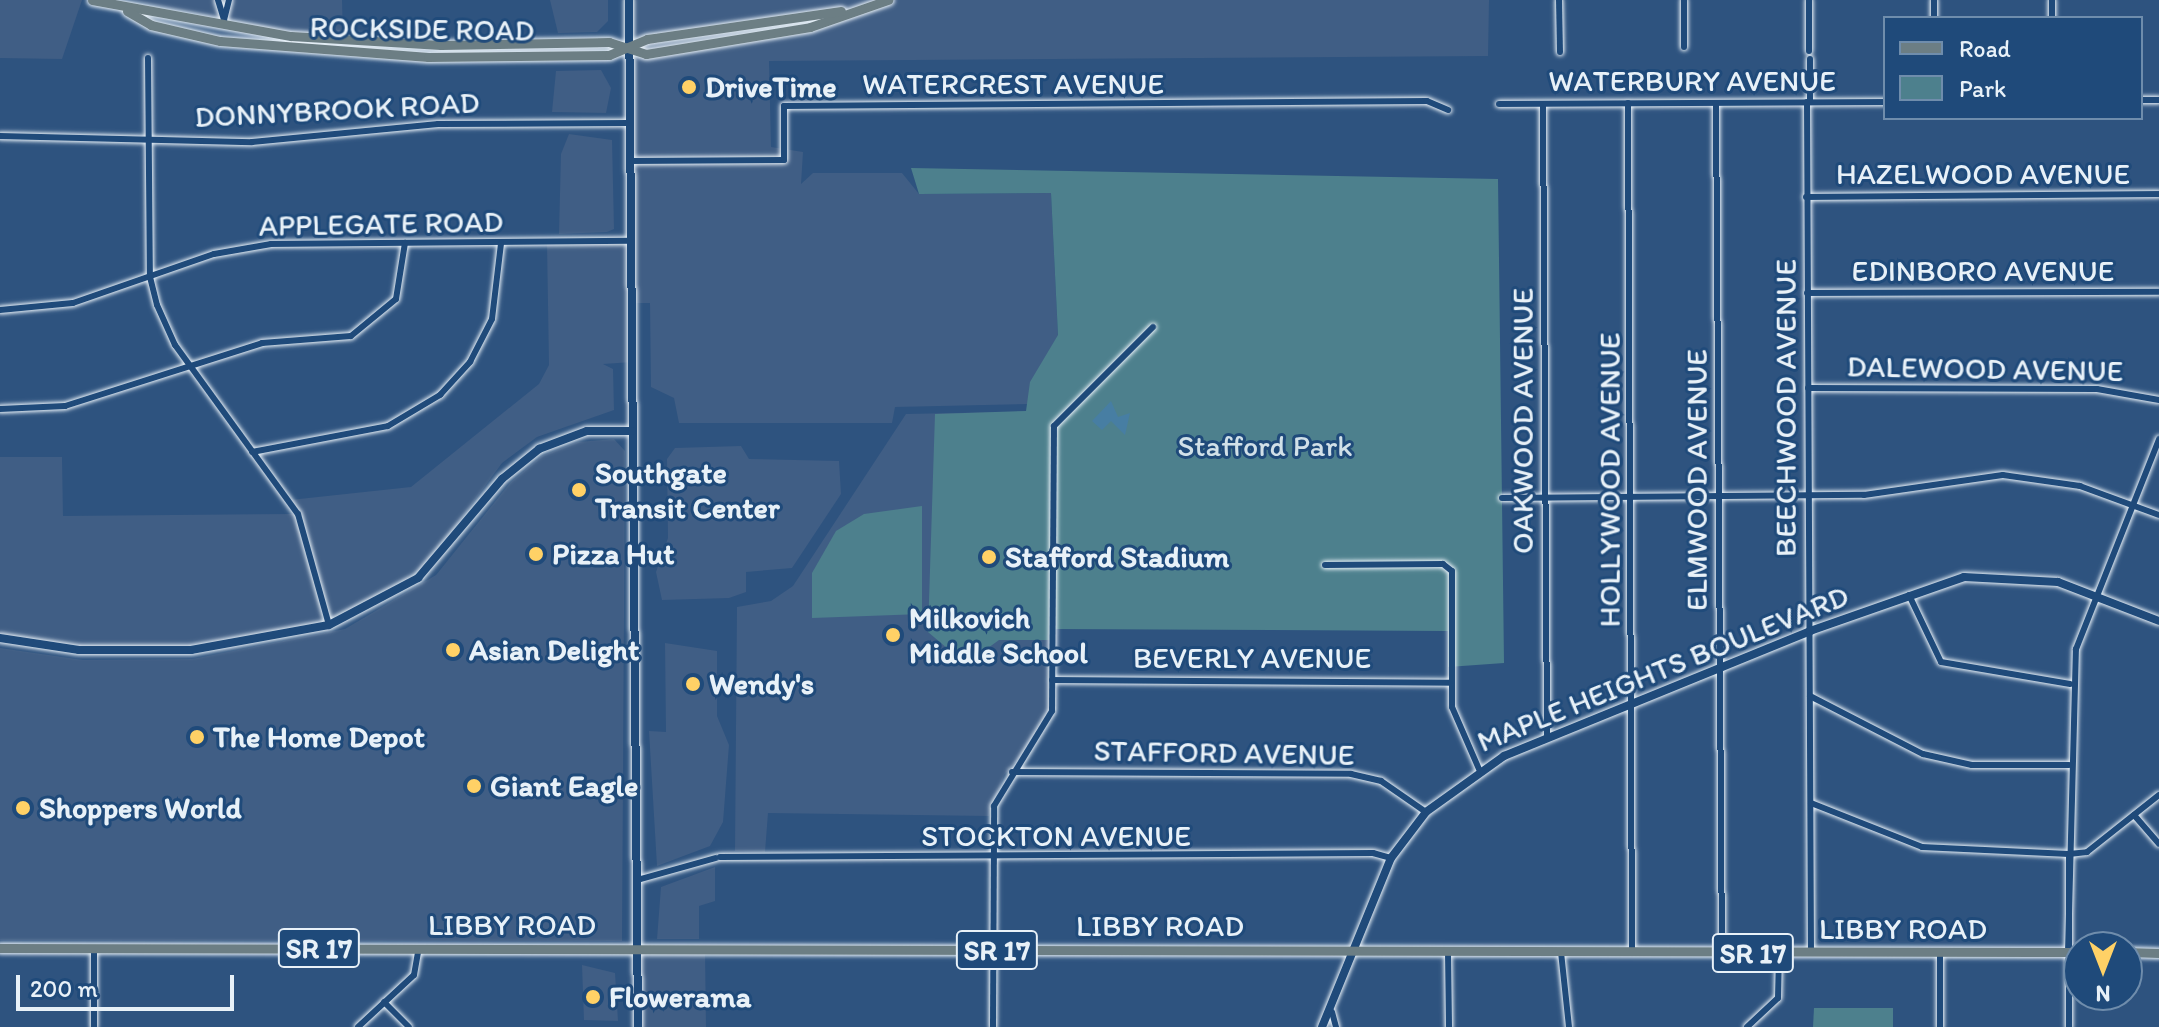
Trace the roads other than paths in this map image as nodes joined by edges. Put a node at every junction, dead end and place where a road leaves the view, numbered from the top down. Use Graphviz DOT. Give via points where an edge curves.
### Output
graph roads {
  1 [pos="92,0"];
  2 [pos="218,0"];
  3 [pos="229,0"];
  4 [pos="629,0"];
  5 [pos="888,0"];
  6 [pos="1559,0"];
  7 [pos="1684,0"];
  8 [pos="1809,0"];
  9 [pos="124,9"];
  10 [pos="858,9"];
  11 [pos="223,23"];
  12 [pos="220,41"];
  13 [pos="629,47"];
  14 [pos="1684,47"];
  15 [pos="1809,51"];
  16 [pos="1560,52"];
  17 [pos="148,58"];
  18 [pos="1810,59"];
  19 [pos="1808,102"];
  20 [pos="1883,102"];
  21 [pos="1628,103"];
  22 [pos="1716,103"];
  23 [pos="1499,104"];
  24 [pos="1543,104"];
  25 [pos="1448,110"];
  26 [pos="629,123"];
  27 [pos="0,136"];
  28 [pos="148,140"];
  29 [pos="629,161"];
  30 [pos="2159,194"];
  31 [pos="1806,197"];
  32 [pos="629,241"];
  33 [pos="405,243"];
  34 [pos="501,244"];
  35 [pos="150,277"];
  36 [pos="2159,292"];
  37 [pos="1807,293"];
  38 [pos="0,310"];
  39 [pos="1153,327"];
  40 [pos="194,368"];
  41 [pos="1808,388"];
  42 [pos="2159,400"];
  43 [pos="0,409"];
  44 [pos="632,431"];
  45 [pos="2159,439"];
  46 [pos="252,452"];
  47 [pos="1808,497"];
  48 [pos="1502,498"];
  49 [pos="1545,498"];
  50 [pos="1633,498"];
  51 [pos="1719,498"];
  52 [pos="2136,506"];
  53 [pos="2159,515"];
  54 [pos="1325,565"];
  55 [pos="2096,594"];
  56 [pos="1909,595"];
  57 [pos="2159,621"];
  58 [pos="329,625"];
  59 [pos="1810,631"];
  60 [pos="0,638"];
  61 [pos="1720,667"];
  62 [pos="1052,680"];
  63 [pos="1451,683"];
  64 [pos="2070,684"];
  65 [pos="1810,696"];
  66 [pos="1633,704"];
  67 [pos="1547,738"];
  68 [pos="2069,765"];
  69 [pos="1479,769"];
  70 [pos="1011,772"];
  71 [pos="2159,795"];
  72 [pos="1811,803"];
  73 [pos="1426,812"];
  74 [pos="2134,815"];
  75 [pos="2159,844"];
  76 [pos="2069,854"];
  77 [pos="991,858"];
  78 [pos="1391,858"];
  79 [pos="637,880"];
  80 [pos="2073,931"];
  81 [pos="0,948"];
  82 [pos="419,948"];
  83 [pos="94,950"];
  84 [pos="638,950"];
  85 [pos="991,950"];
  86 [pos="1356,950"];
  87 [pos="1561,952"];
  88 [pos="1632,952"];
  89 [pos="1722,952"];
  90 [pos="2063,952"];
  91 [pos="1448,953"];
  92 [pos="1779,953"];
  93 [pos="1811,953"];
  94 [pos="1940,953"];
  95 [pos="384,1002"];
  96 [pos="1332,1012"];
  97 [pos="94,1027"];
  98 [pos="358,1027"];
  99 [pos="409,1027"];
  100 [pos="638,1027"];
  101 [pos="993,1027"];
  102 [pos="1322,1027"];
  103 [pos="1336,1027"];
  104 [pos="1449,1027"];
  105 [pos="1569,1027"];
  106 [pos="1747,1027"];
  107 [pos="1940,1027"];
  1 -- 9 [label="main road, ROCKSIDE ROAD"];
  2 -- 11 [label="street"];
  3 -- 11 [label="street"];
  4 -- 13 [label="street"];
  5 -- 10 [label="main road, ROCKSIDE ROAD"];
  6 -- 16 [label="street"];
  7 -- 14 [label="street"];
  8 -- 15 [label="street"];
  9 -- 11 [label="main road, ROCKSIDE ROAD"];
  9 -- 12 [label="main road, ROCKSIDE ROAD" via="151,25"];
  10 -- 13 [label="main road, ROCKSIDE ROAD"];
  10 -- 13 [label="main road, ROCKSIDE ROAD" via="753,39 646,54"];
  11 -- 12 [label="street"];
  11 -- 13 [label="main road, ROCKSIDE ROAD" via="337,41"];
  12 -- 13 [label="main road, ROCKSIDE ROAD" via="363,56 609,55"];
  13 -- 26 [label="street"];
  17 -- 28 [label="street"];
  18 -- 19 [label="street, BEECHWOOD AVENUE"];
  19 -- 20 [label="street, WATERBURY AVENUE"];
  19 -- 22 [label="street, WATERBURY AVENUE"];
  19 -- 31 [label="street, BEECHWOOD AVENUE"];
  21 -- 22 [label="street, WATERBURY AVENUE"];
  21 -- 24 [label="street, WATERBURY AVENUE"];
  21 -- 50 [label="street, HOLLYWOOD AVENUE"];
  22 -- 51 [label="street, ELMWOOD AVENUE"];
  23 -- 24 [label="street, WATERBURY AVENUE"];
  24 -- 49 [label="street, OAKWOOD AVENUE"];
  25 -- 29 [label="street, WATERCREST AVENUE" via="1427,101 784,106 784,160"];
  26 -- 28 [label="street, DONNYBROOK ROAD" via="438,124 305,139"];
  26 -- 29 [label="street"];
  27 -- 28 [label="street, DONNYBROOK ROAD"];
  28 -- 35 [label="street"];
  29 -- 32 [label="street"];
  30 -- 31 [label="street, HAZELWOOD AVENUE"];
  31 -- 37 [label="street, BEECHWOOD AVENUE"];
  32 -- 34 [label="street, APPLEGATE ROAD"];
  32 -- 44 [label="street"];
  33 -- 34 [label="street, APPLEGATE ROAD"];
  33 -- 35 [label="street, APPLEGATE ROAD" via="242,248"];
  33 -- 40 [label="street" via="396,299 368,327 333,341 242,347"];
  34 -- 46 [label="street" via="492,319 470,362 440,395 388,426"];
  35 -- 38 [label="street, APPLEGATE ROAD" via="73,303"];
  35 -- 40 [label="street" via="165,325"];
  36 -- 37 [label="street, EDINBORO AVENUE"];
  37 -- 41 [label="street, BEECHWOOD AVENUE"];
  39 -- 62 [label="street" via="1054,426"];
  40 -- 43 [label="street" via="65,406"];
  40 -- 46 [label="street"];
  41 -- 42 [label="street, DALEWOOD AVENUE" via="2097,389"];
  41 -- 47 [label="street, BEECHWOOD AVENUE"];
  44 -- 58 [label="street" via="587,431 539,449 502,479 418,578"];
  44 -- 79 [label="street"];
  45 -- 52 [label="street"];
  46 -- 58 [label="street" via="298,514"];
  47 -- 51 [label="street"];
  47 -- 52 [label="street" via="2003,475 2056,480"];
  47 -- 59 [label="street, BEECHWOOD AVENUE"];
  48 -- 49 [label="street"];
  49 -- 50 [label="street"];
  49 -- 67 [label="street, OAKWOOD AVENUE"];
  50 -- 51 [label="street"];
  50 -- 66 [label="street, HOLLYWOOD AVENUE"];
  51 -- 61 [label="street, ELMWOOD AVENUE"];
  52 -- 53 [label="street"];
  52 -- 55 [label="street"];
  54 -- 63 [label="street" via="1448,567"];
  55 -- 56 [label="street, MAPLE HEIGHTS BOULEVARD" via="1995,574"];
  55 -- 57 [label="street, MAPLE HEIGHTS BOULEVARD"];
  55 -- 64 [label="street"];
  56 -- 59 [label="street, MAPLE HEIGHTS BOULEVARD"];
  56 -- 64 [label="street" via="1941,662"];
  58 -- 60 [label="street" via="191,650 79,650"];
  59 -- 61 [label="street, MAPLE HEIGHTS BOULEVARD"];
  59 -- 65 [label="street, BEECHWOOD AVENUE"];
  61 -- 66 [label="street, MAPLE HEIGHTS BOULEVARD"];
  61 -- 89 [label="street, ELMWOOD AVENUE"];
  62 -- 63 [label="street, BEVERLY AVENUE"];
  62 -- 70 [label="street" via="1047,729"];
  63 -- 69 [label="street" via="1455,722"];
  64 -- 68 [label="street"];
  65 -- 68 [label="street" via="1923,754 1972,765"];
  65 -- 72 [label="street, BEECHWOOD AVENUE"];
  66 -- 67 [label="street, MAPLE HEIGHTS BOULEVARD"];
  66 -- 88 [label="street, HOLLYWOOD AVENUE"];
  67 -- 69 [label="street, MAPLE HEIGHTS BOULEVARD"];
  68 -- 76 [label="street"];
  69 -- 73 [label="street, MAPLE HEIGHTS BOULEVARD"];
  70 -- 73 [label="street, STAFFORD AVENUE" via="1351,774 1381,781"];
  70 -- 77 [label="street" via="996,796"];
  71 -- 74 [label="street"];
  72 -- 76 [label="street" via="1922,847"];
  72 -- 93 [label="street, BEECHWOOD AVENUE"];
  73 -- 78 [label="street, MAPLE HEIGHTS BOULEVARD"];
  74 -- 75 [label="street"];
  74 -- 76 [label="street" via="2087,852"];
  76 -- 80 [label="street"];
  77 -- 78 [label="street, STOCKTON AVENUE"];
  77 -- 79 [label="street, STOCKTON AVENUE" via="718,858"];
  77 -- 85 [label="street"];
  78 -- 86 [label="street, MAPLE HEIGHTS BOULEVARD"];
  79 -- 84 [label="street"];
  81 -- 83 [label="main road, LIBBY ROAD / SR 17"];
  82 -- 83 [label="main road, LIBBY ROAD / SR 17"];
  82 -- 84 [label="main road, LIBBY ROAD / SR 17"];
  82 -- 95 [label="street" via="414,975"];
  83 -- 97 [label="street"];
  84 -- 85 [label="main road, LIBBY ROAD / SR 17"];
  84 -- 100 [label="street"];
  85 -- 86 [label="main road, LIBBY ROAD / SR 17"];
  85 -- 101 [label="street"];
  86 -- 91 [label="main road, LIBBY ROAD / SR 17"];
  86 -- 96 [label="street, MAPLE HEIGHTS BOULEVARD"];
  87 -- 88 [label="main road, LIBBY ROAD / SR 17"];
  87 -- 91 [label="main road, LIBBY ROAD / SR 17"];
  87 -- 105 [label="street"];
  88 -- 89 [label="main road, LIBBY ROAD / SR 17"];
  89 -- 92 [label="main road, LIBBY ROAD / SR 17"];
  90 -- 94 [label="main road, LIBBY ROAD / SR 17"];
  91 -- 104 [label="street"];
  92 -- 93 [label="main road, LIBBY ROAD / SR 17"];
  92 -- 106 [label="street" via="1778,998"];
  93 -- 94 [label="main road, LIBBY ROAD / SR 17"];
  94 -- 107 [label="street"];
  95 -- 98 [label="street"];
  95 -- 99 [label="street"];
  96 -- 102 [label="street, MAPLE HEIGHTS BOULEVARD"];
  96 -- 103 [label="street"];
}
